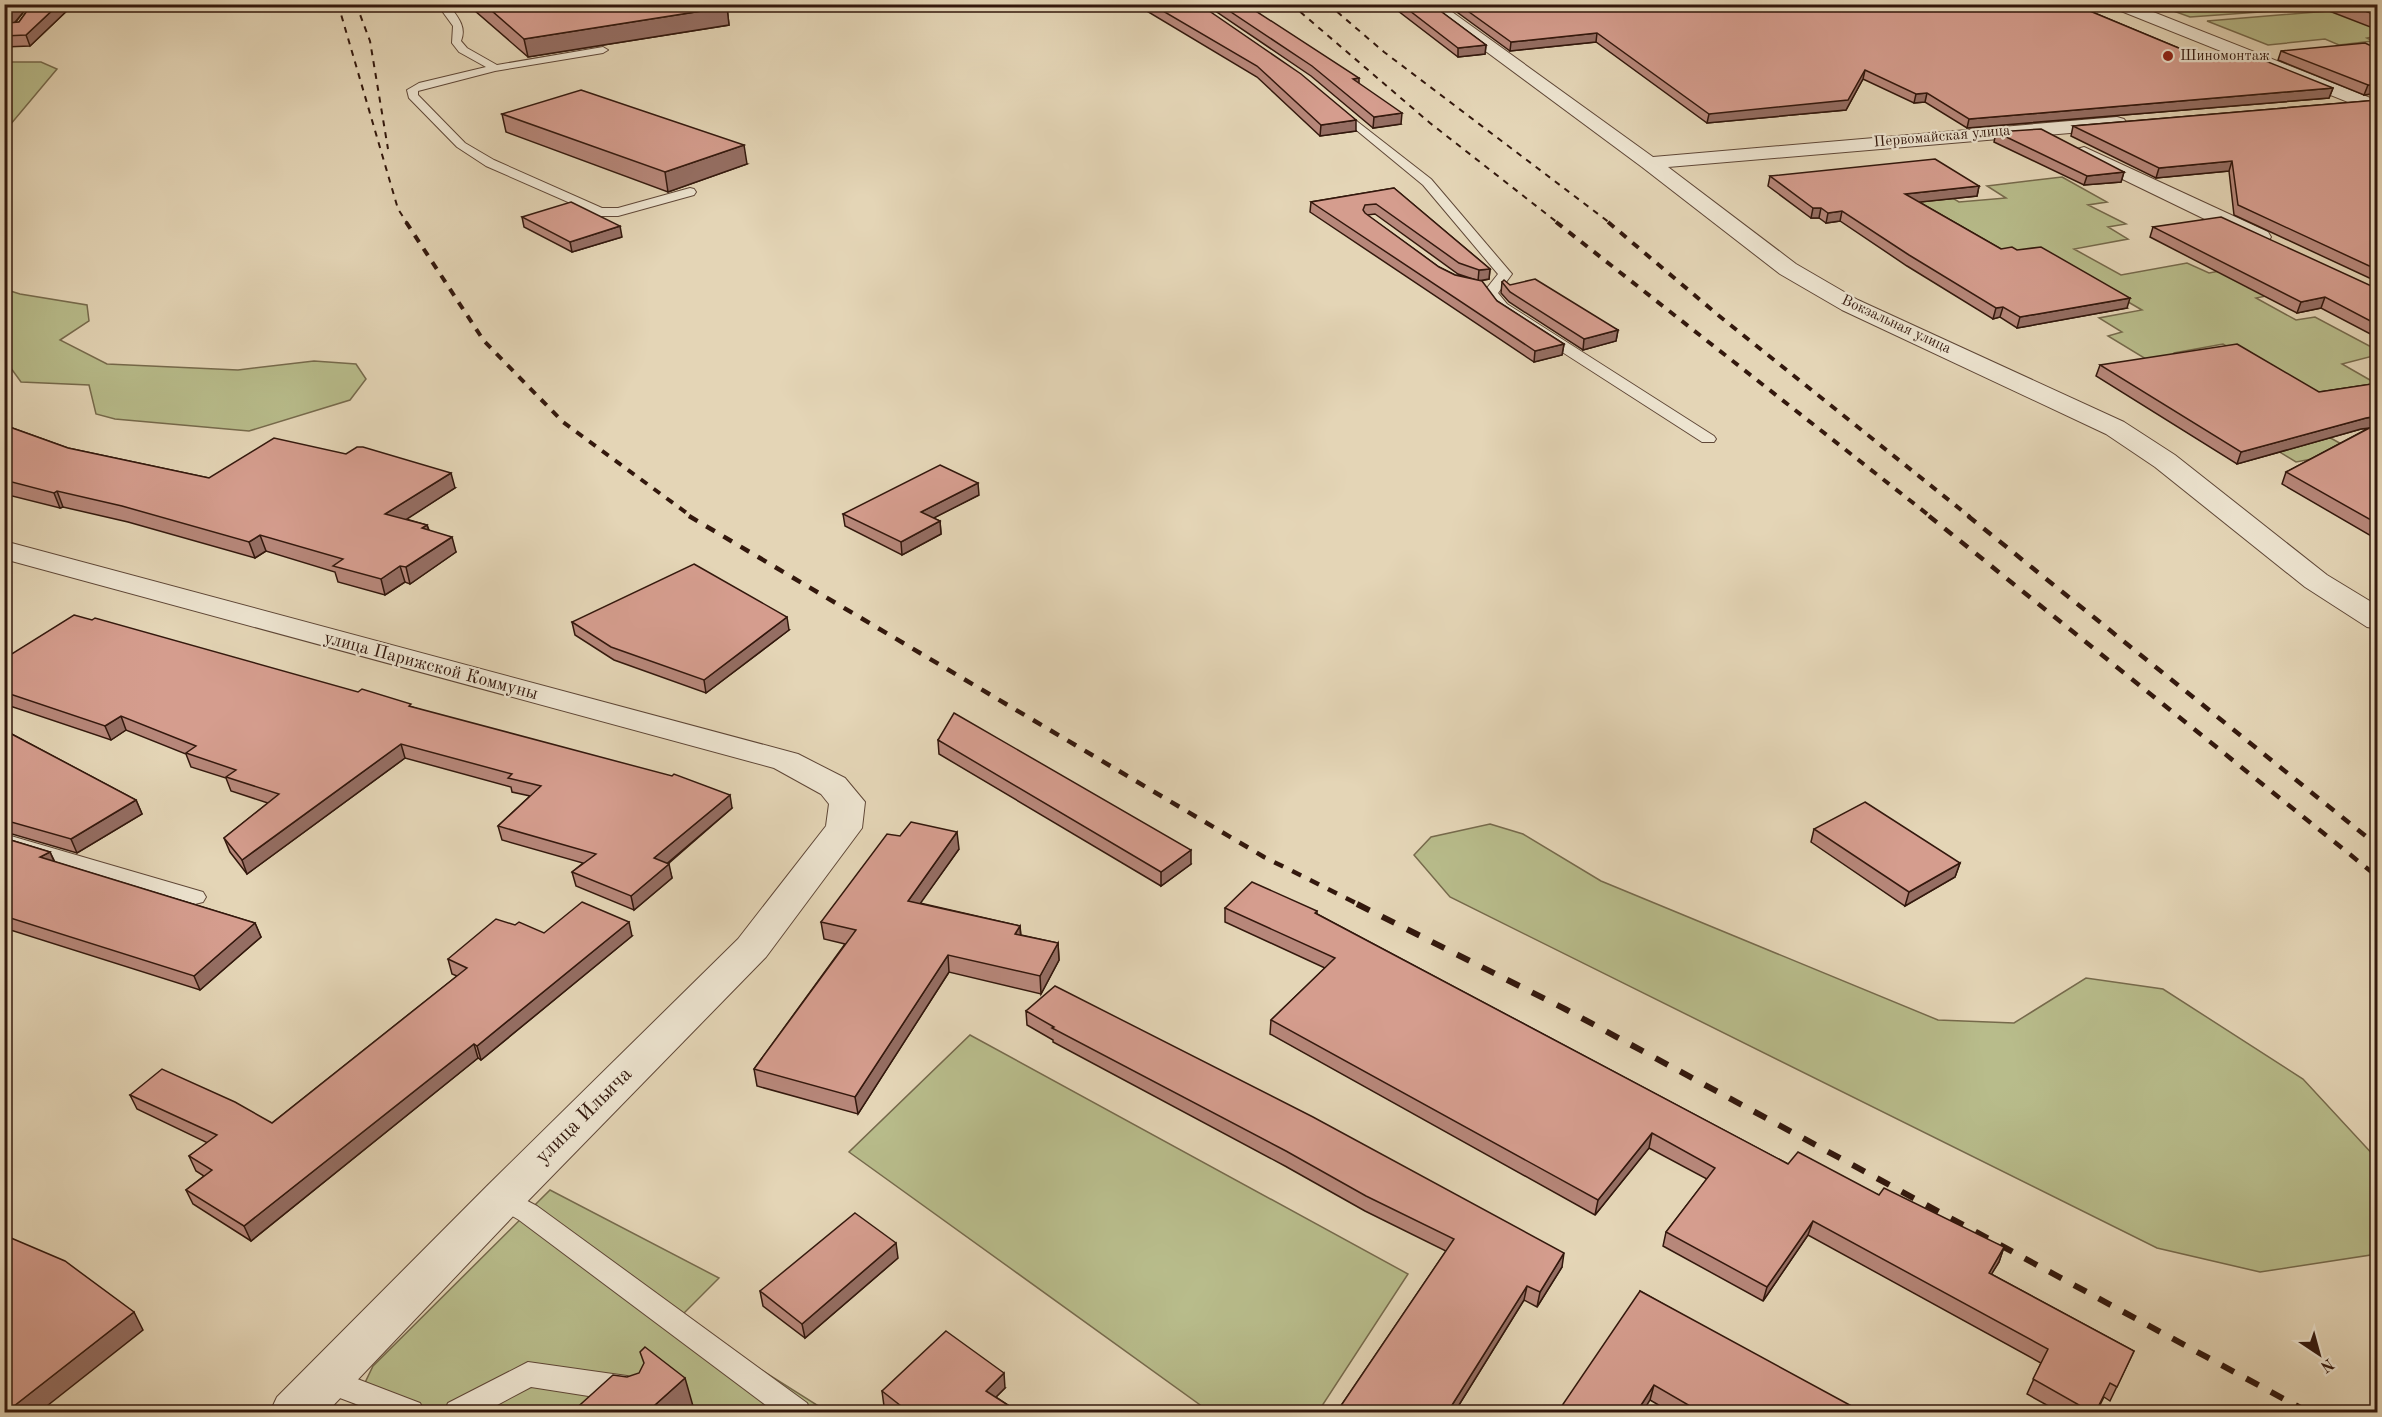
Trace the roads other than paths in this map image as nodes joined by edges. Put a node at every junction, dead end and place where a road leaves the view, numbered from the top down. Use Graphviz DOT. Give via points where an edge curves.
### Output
graph roads {
  1 [pos="442,4"];
  2 [pos="1430,4"];
  3 [pos="2117,4"];
  4 [pos="603,50"];
  5 [pos="495,68"];
  6 [pos="1324,97"];
  7 [pos="2373,103"];
  8 [pos="2318,105"];
  9 [pos="2133,121"];
  10 [pos="2041,129"];
  11 [pos="1649,164"];
  12 [pos="690,192"];
  13 [pos="2283,248"];
  14 [pos="1499,285"];
  15 [pos="1477,287"];
  16 [pos="1708,439"];
  17 [pos="4,550"];
  18 [pos="2378,620"];
  19 [pos="847,802"];
  20 [pos="4,841"];
  21 [pos="195,897"];
  22 [pos="503,1198"];
  23 [pos="636,1391"];
  24 [pos="311,1402"];
  25 [pos="285,1413"];
  26 [pos="410,1413"];
  27 [pos="458,1413"];
  28 [pos="797,1413"];
  1 -- 5 [label="lane" via="460,28 456,41 463,50"];
  2 -- 11 [label="street, Вокзальная улица"];
  3 -- 7 [label="street"];
  4 -- 5 [label="lane"];
  5 -- 12 [label="lane" via="423,85 412,90 412,96 461,145 490,163 600,212 618,212"];
  6 -- 14 [label="lane" via="1427,182 1505,274"];
  7 -- 8 [label="street"];
  9 -- 10 [label="street, Первомайская улица"];
  10 -- 11 [label="street, Первомайская улица"];
  10 -- 13 [label="street" via="2092,158"];
  11 -- 18 [label="street, Вокзальная улица" via="1788,269 1850,305 2115,428 2165,461 2316,581"];
  14 -- 15 [label="lane"];
  14 -- 16 [label="lane" via="1490,292 1502,307"];
  17 -- 19 [label="street, улица Парижской Коммуны" via="786,761 833,786"];
  19 -- 22 [label="street, улица Ильича" via="844,828 752,948"];
  20 -- 21 [label="lane"];
  22 -- 24 [label="street, улица Ильича"];
  22 -- 28 [label="lane"];
  23 -- 27 [label="lane" via="528,1374"];
  24 -- 25 [label="street, улица Ильича"];
  24 -- 26 [label="lane"];
}
